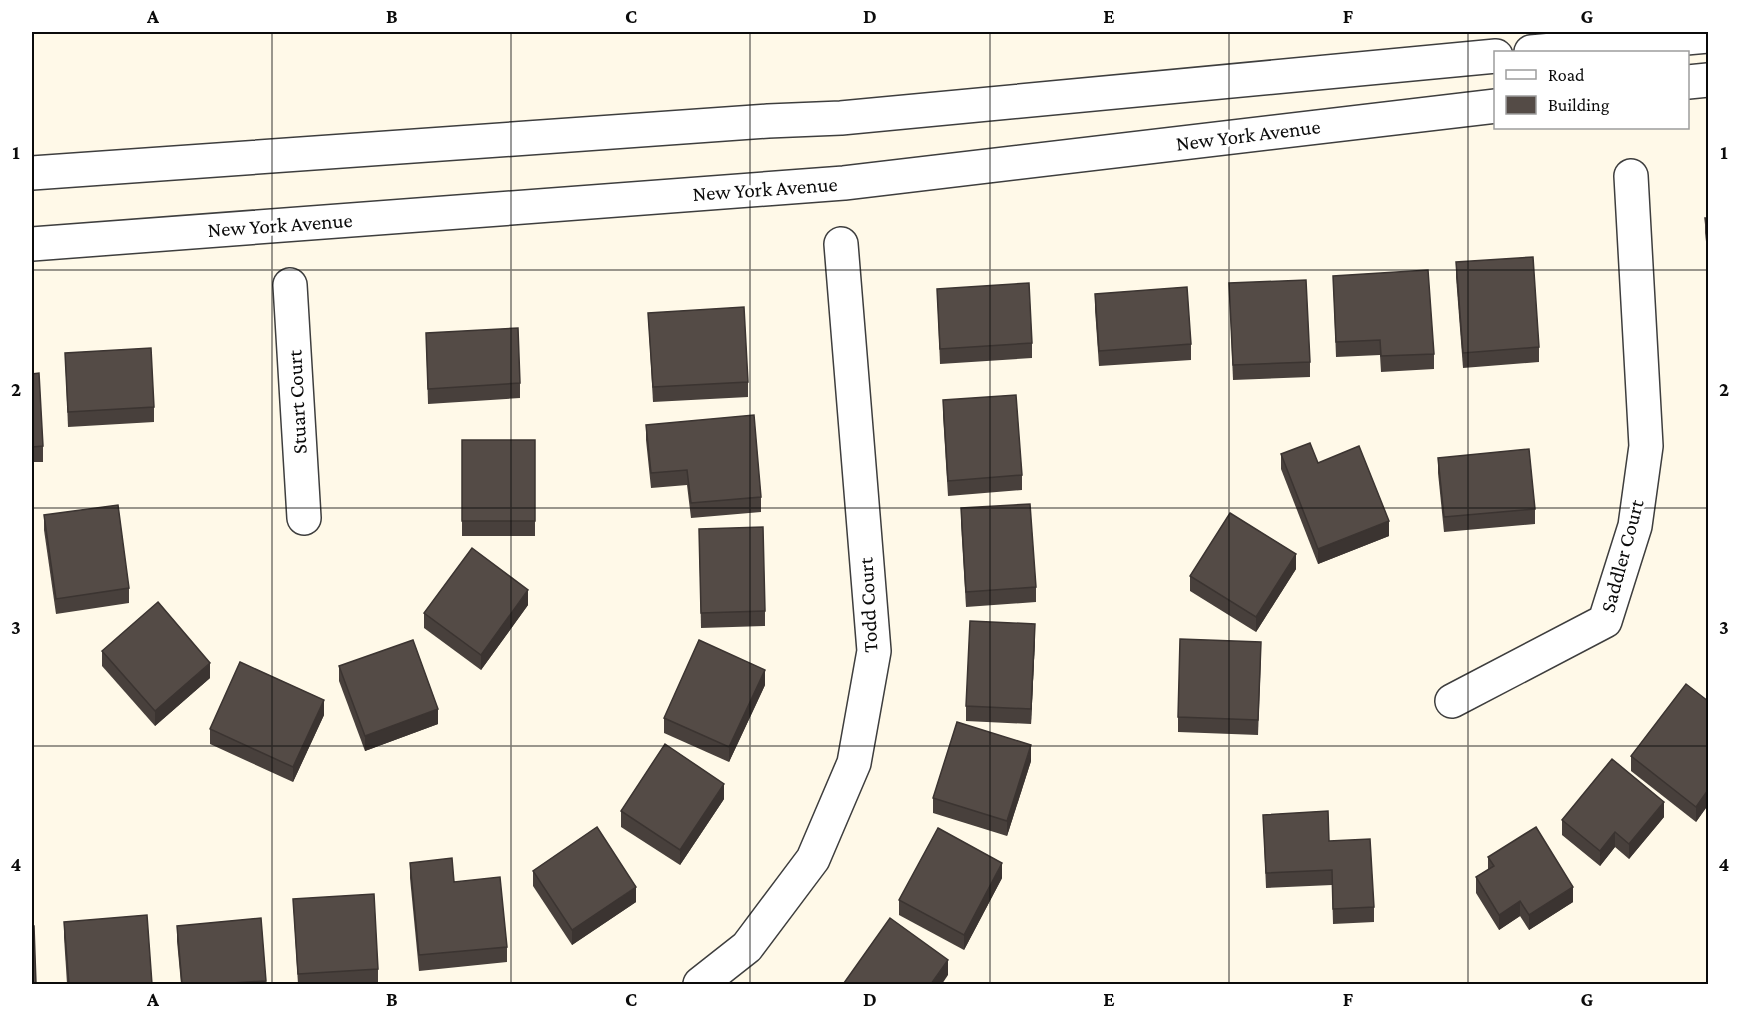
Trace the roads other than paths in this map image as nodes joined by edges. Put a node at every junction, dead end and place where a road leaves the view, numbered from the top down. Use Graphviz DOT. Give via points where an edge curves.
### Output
graph roads {
  1 [pos="1708,36"];
  2 [pos="1542,51"];
  3 [pos="1494,56"];
  4 [pos="1708,80"];
  5 [pos="1689,82"];
  6 [pos="1494,106"];
  7 [pos="32,173"];
  8 [pos="1631,176"];
  9 [pos="32,244"];
  10 [pos="841,244"];
  11 [pos="290,285"];
  12 [pos="303,518"];
  13 [pos="1452,701"];
  14 [pos="700,984"];
  1 -- 2 [label="street"];
  3 -- 7 [label="street" via="841,118"];
  4 -- 5 [label="street"];
  6 -- 9 [label="street, New York Avenue" via="844,183"];
  8 -- 13 [label="street, Saddler Court" via="1647,446 1635,526 1605,621"];
  10 -- 14 [label="street, Todd Court" via="874,651 854,763 813,859 747,947"];
  11 -- 12 [label="street, Stuart Court"];
}
